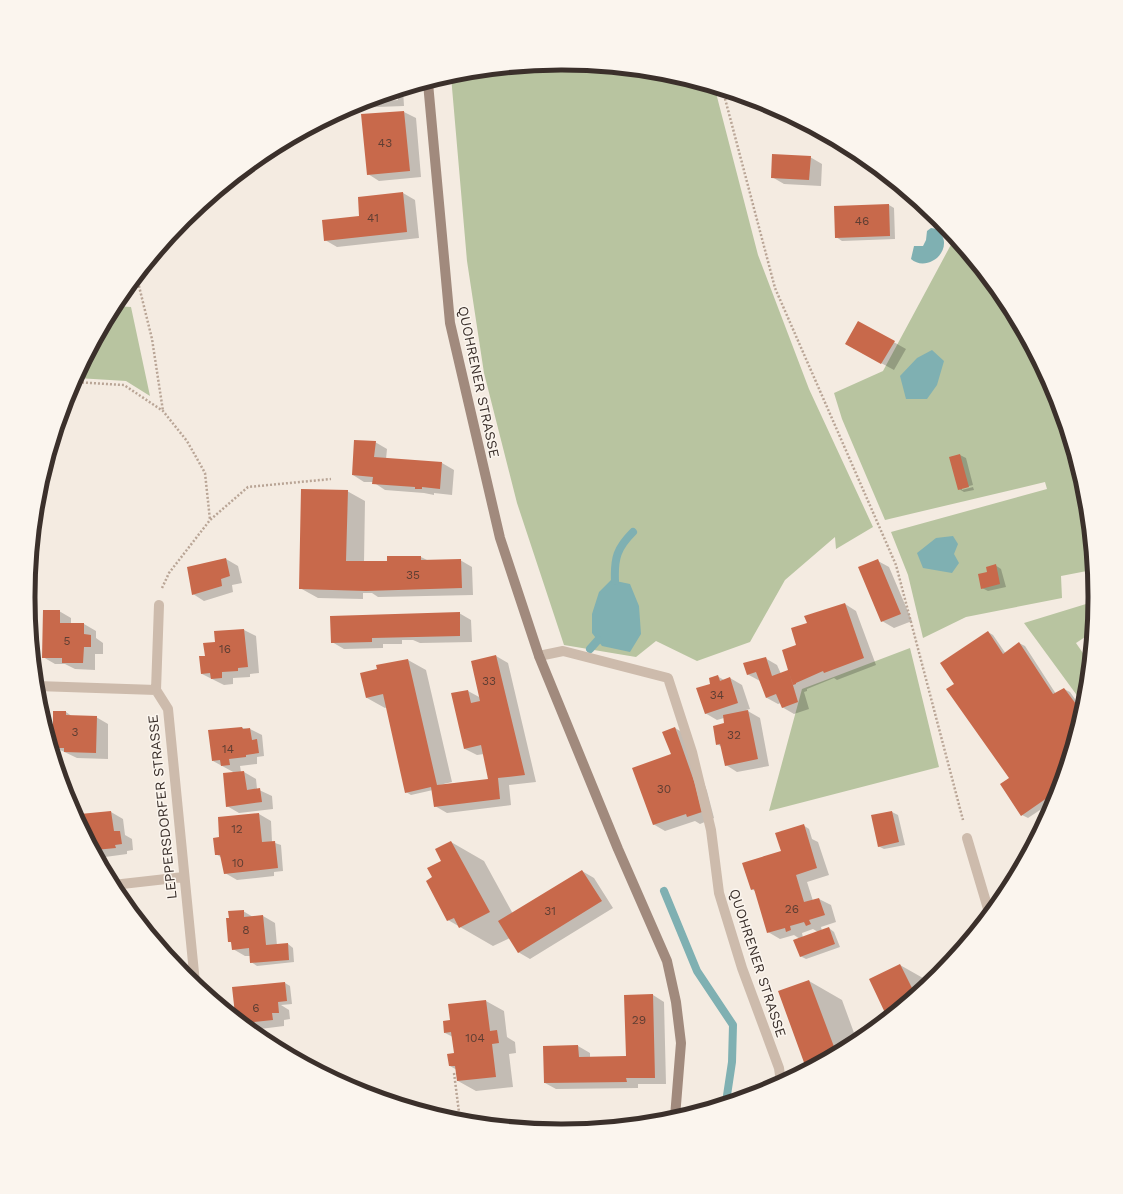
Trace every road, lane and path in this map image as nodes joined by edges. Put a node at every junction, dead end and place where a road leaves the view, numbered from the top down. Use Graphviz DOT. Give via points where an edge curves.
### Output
graph roads {
  1 [pos="428,87"];
  2 [pos="725,96"];
  3 [pos="138,284"];
  4 [pos="81,382"];
  5 [pos="163,411"];
  6 [pos="331,479"];
  7 [pos="210,520"];
  8 [pos="168,573"];
  9 [pos="158,605"];
  10 [pos="539,656"];
  11 [pos="43,686"];
  12 [pos="156,690"];
  13 [pos="967,838"];
  14 [pos="184,876"];
  15 [pos="120,884"];
  16 [pos="988,905"];
  17 [pos="194,974"];
  18 [pos="454,1073"];
  19 [pos="780,1075"];
  20 [pos="675,1111"];
  21 [pos="459,1113"];
  1 -- 10 [label="street, QUOHRENER STRASSE" via="450,323 500,538"];
  2 -- 13 [label="path" via="775,288 896,565"];
  3 -- 5 [label="path" via="152,339"];
  4 -- 5 [label="path" via="124,385"];
  5 -- 7 [label="path" via="187,441 205,473"];
  6 -- 7 [label="path" via="248,487"];
  7 -- 8 [label="path"];
  9 -- 12 [label="street"];
  10 -- 19 [label="street, QUOHRENER STRASSE" via="563,651 668,678 692,752 711,830 719,893"];
  10 -- 20 [label="street, QUOHRENER STRASSE" via="618,849 668,961 680,1043"];
  11 -- 12 [label="street"];
  12 -- 14 [label="street, LEPPERSDORFER STRASSE" via="168,709"];
  13 -- 16 [label="street"];
  14 -- 15 [label="street"];
  14 -- 17 [label="street, LEPPERSDORFER STRASSE"];
  18 -- 21 [label="path"];
}
